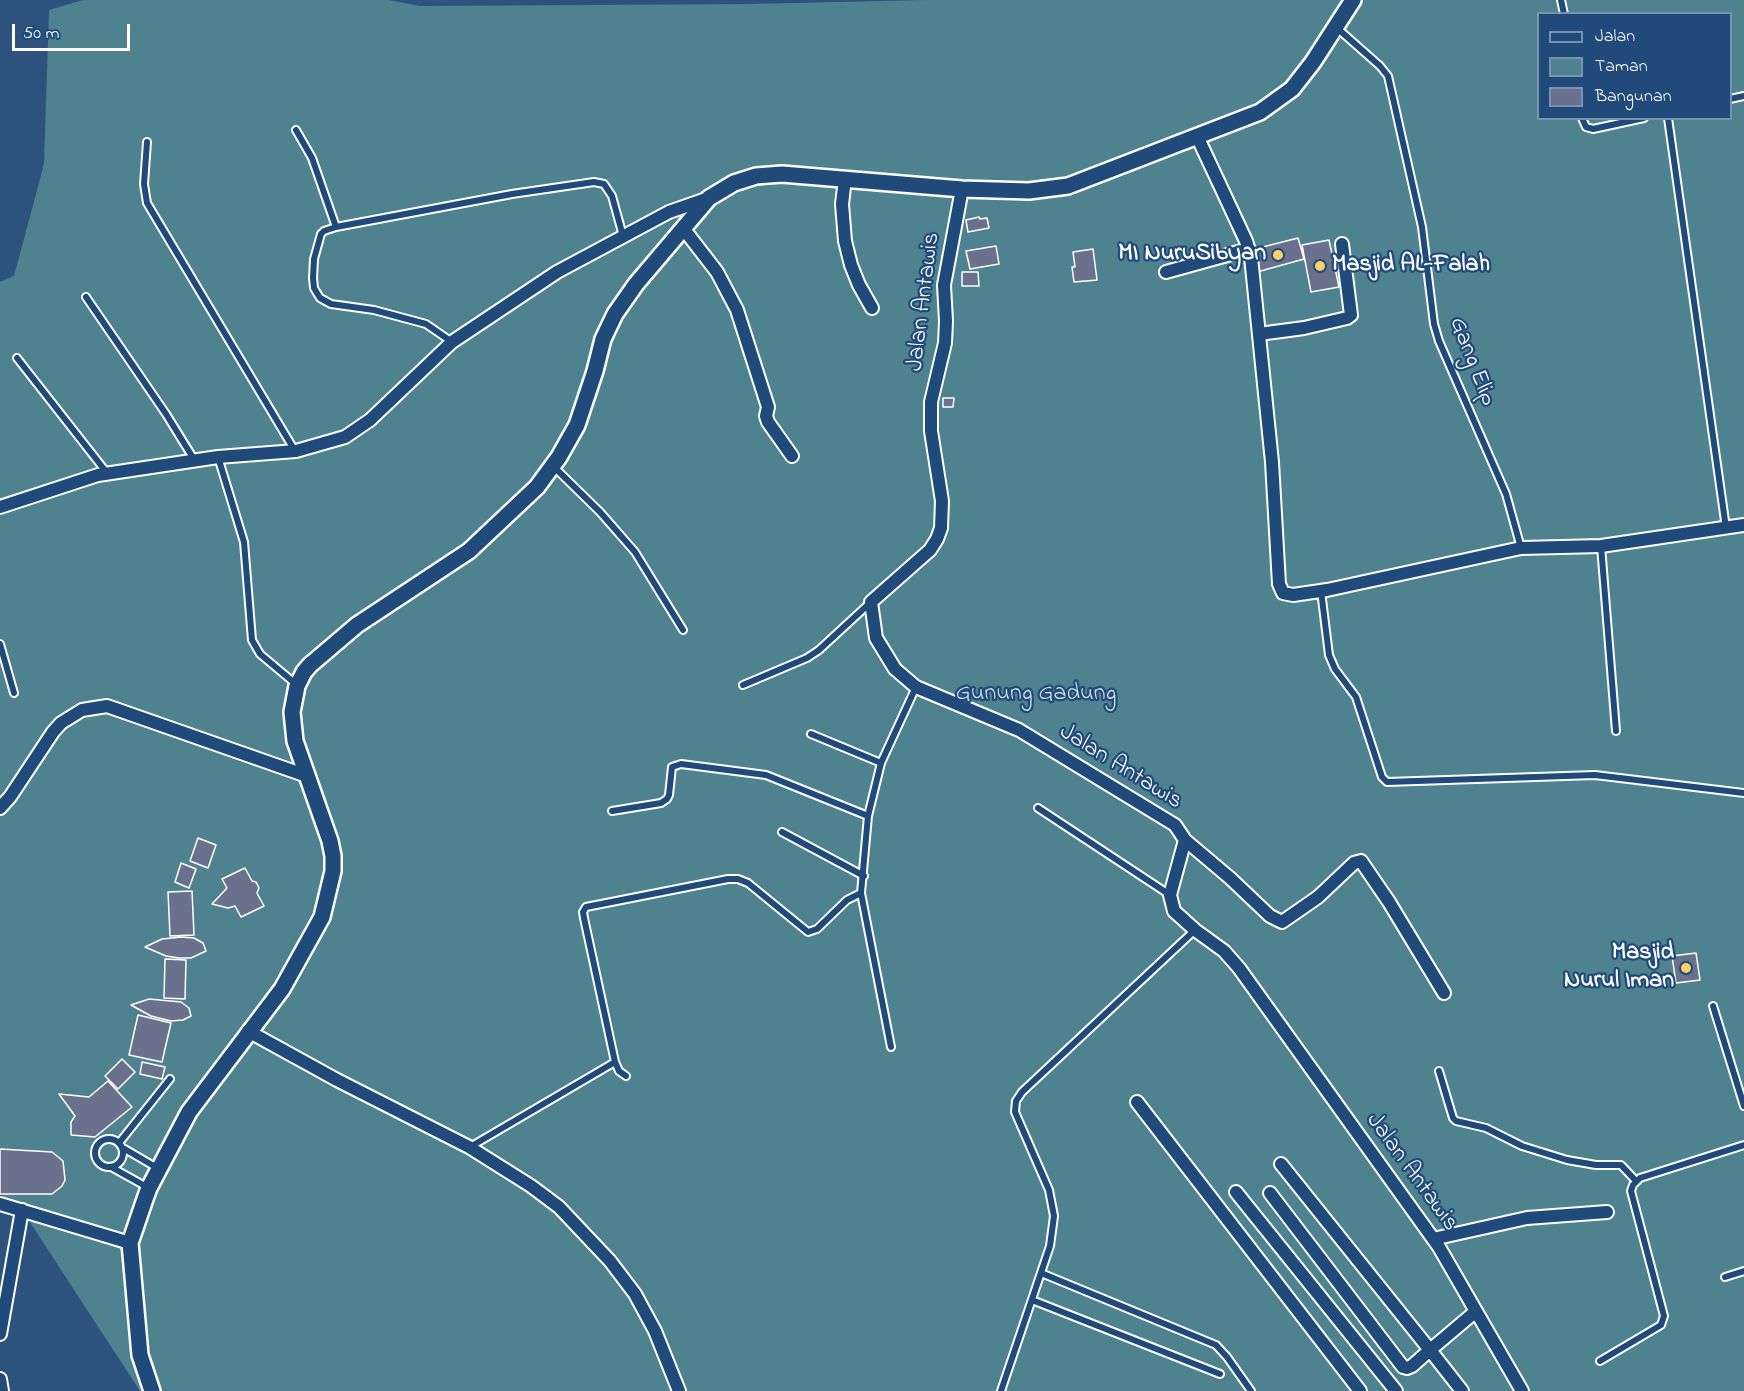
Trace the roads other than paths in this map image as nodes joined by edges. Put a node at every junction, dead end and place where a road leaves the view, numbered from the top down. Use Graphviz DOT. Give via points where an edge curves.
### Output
graph roads {
  1 [pos="1353,0"];
  2 [pos="1337,27"];
  3 [pos="1583,120"];
  4 [pos="1635,120"];
  5 [pos="1668,120"];
  6 [pos="296,130"];
  7 [pos="1197,136"];
  8 [pos="147,142"];
  9 [pos="844,179"];
  10 [pos="962,189"];
  11 [pos="709,198"];
  12 [pos="336,227"];
  13 [pos="683,228"];
  14 [pos="623,237"];
  15 [pos="1342,244"];
  16 [pos="1249,249"];
  17 [pos="1166,272"];
  18 [pos="86,297"];
  19 [pos="872,308"];
  20 [pos="1259,334"];
  21 [pos="452,342"];
  22 [pos="17,358"];
  23 [pos="296,451"];
  24 [pos="792,456"];
  25 [pos="218,458"];
  26 [pos="195,461"];
  27 [pos="553,466"];
  28 [pos="107,474"];
  29 [pos="0,507"];
  30 [pos="1744,525"];
  31 [pos="1726,528"];
  32 [pos="1600,546"];
  33 [pos="1521,548"];
  34 [pos="1321,591"];
  35 [pos="871,602"];
  36 [pos="683,630"];
  37 [pos="0,644"];
  38 [pos="743,685"];
  39 [pos="297,686"];
  40 [pos="916,687"];
  41 [pos="14,693"];
  42 [pos="1616,731"];
  43 [pos="811,734"];
  44 [pos="881,763"];
  45 [pos="307,776"];
  46 [pos="1744,793"];
  47 [pos="0,808"];
  48 [pos="1038,808"];
  49 [pos="612,811"];
  50 [pos="868,816"];
  51 [pos="782,832"];
  52 [pos="1185,840"];
  53 [pos="864,876"];
  54 [pos="861,893"];
  55 [pos="1170,895"];
  56 [pos="1195,930"];
  57 [pos="1444,993"];
  58 [pos="1713,1006"];
  59 [pos="248,1031"];
  60 [pos="891,1047"];
  61 [pos="615,1062"];
  62 [pos="1439,1071"];
  63 [pos="626,1076"];
  64 [pos="170,1079"];
  65 [pos="1137,1102"];
  66 [pos="1744,1106"];
  67 [pos="1744,1145"];
  68 [pos="121,1146"];
  69 [pos="469,1147"];
  70 [pos="1281,1164"];
  71 [pos="111,1167"];
  72 [pos="159,1168"];
  73 [pos="1636,1181"];
  74 [pos="149,1188"];
  75 [pos="1236,1192"];
  76 [pos="1270,1193"];
  77 [pos="0,1204"];
  78 [pos="22,1210"];
  79 [pos="1607,1212"];
  80 [pos="1433,1239"];
  81 [pos="130,1243"];
  82 [pos="1744,1271"];
  83 [pos="1041,1273"];
  84 [pos="1725,1277"];
  85 [pos="1032,1299"];
  86 [pos="1475,1312"];
  87 [pos="0,1334"];
  88 [pos="1430,1350"];
  89 [pos="1600,1361"];
  90 [pos="1220,1374"];
  91 [pos="0,1379"];
  92 [pos="2,1391"];
  93 [pos="152,1391"];
  94 [pos="679,1391"];
  95 [pos="1000,1391"];
  96 [pos="1251,1391"];
  97 [pos="1360,1391"];
  98 [pos="1396,1391"];
  99 [pos="1462,1391"];
  100 [pos="1521,1391"];
  1 -- 2 [label="street"];
  2 -- 7 [label="street" via="1292,89 1260,112"];
  2 -- 33 [label="lane, Gang Elip" via="1388,76 1422,227 1438,341 1498,474"];
  3 -- 4 [label="lane" via="1586,127 1593,129"];
  5 -- 31 [label="lane"];
  6 -- 12 [label="lane" via="312,158"];
  7 -- 10 [label="street" via="1068,186 1029,191"];
  7 -- 16 [label="street"];
  8 -- 23 [label="lane" via="147,203"];
  9 -- 10 [label="street"];
  9 -- 11 [label="street" via="756,176"];
  9 -- 19 [label="street" via="845,241 855,275"];
  10 -- 35 [label="street, Jalan Antawis" via="944,285 945,343 931,402 931,431 942,501 941,528 930,550"];
  11 -- 13 [label="street"];
  11 -- 14 [label="street" via="669,212"];
  12 -- 14 [label="lane" via="594,182 604,184 612,196"];
  12 -- 21 [label="lane" via="324,231 319,238 314,259 314,288 320,298 331,304 426,324"];
  13 -- 24 [label="street" via="717,272 737,310 768,407 768,422"];
  13 -- 27 [label="street" via="615,314 603,339 577,425"];
  14 -- 21 [label="street" via="556,272"];
  15 -- 20 [label="street" via="1351,315 1304,328"];
  16 -- 17 [label="street"];
  16 -- 20 [label="street"];
  18 -- 26 [label="lane"];
  20 -- 34 [label="street" via="1279,584 1286,594"];
  21 -- 23 [label="street" via="370,420 345,437"];
  22 -- 28 [label="lane"];
  23 -- 25 [label="street"];
  25 -- 26 [label="street"];
  25 -- 39 [label="lane" via="244,542 254,645"];
  26 -- 28 [label="street"];
  27 -- 36 [label="lane" via="635,552"];
  27 -- 39 [label="street" via="537,487 469,551 357,625 310,665"];
  28 -- 29 [label="street"];
  30 -- 31 [label="street"];
  31 -- 32 [label="street"];
  32 -- 33 [label="street"];
  32 -- 42 [label="lane"];
  33 -- 34 [label="street"];
  34 -- 46 [label="lane" via="1329,655 1356,697 1387,782 1595,775"];
  35 -- 38 [label="lane" via="807,658"];
  35 -- 40 [label="street, Jalan Antawis" via="873,627 881,648 895,669"];
  37 -- 41 [label="lane"];
  39 -- 45 [label="street" via="292,712 294,741"];
  40 -- 44 [label="lane"];
  40 -- 52 [label="street, Jalan Antawis" via="1019,730 1175,825"];
  43 -- 44 [label="lane"];
  44 -- 50 [label="lane"];
  45 -- 47 [label="street" via="106,706 82,710 61,723"];
  45 -- 59 [label="street" via="330,841 333,871 322,917 282,989"];
  48 -- 55 [label="lane"];
  49 -- 50 [label="lane" via="667,799 672,767 681,764 766,775"];
  50 -- 53 [label="lane"];
  51 -- 53 [label="lane"];
  52 -- 55 [label="street, Jalan Antawis"];
  52 -- 57 [label="street" via="1270,916 1282,922 1361,861"];
  53 -- 54 [label="lane"];
  54 -- 60 [label="lane"];
  54 -- 61 [label="lane" via="808,932 738,879 586,907 584,918"];
  55 -- 56 [label="street, Jalan Antawis" via="1174,911"];
  56 -- 80 [label="street, Jalan Antawis" via="1224,951 1239,968"];
  56 -- 83 [label="lane" via="1016,1101 1015,1112 1053,1203 1053,1229"];
  58 -- 66 [label="lane"];
  59 -- 69 [label="street"];
  59 -- 72 [label="street" via="189,1112"];
  61 -- 63 [label="lane"];
  61 -- 69 [label="lane"];
  62 -- 73 [label="lane" via="1456,1121 1486,1128 1522,1146 1567,1160 1621,1165"];
  64 -- 68 [label="lane"];
  65 -- 97 [label="street"];
  67 -- 73 [label="lane"];
  68 -- 71 [label="lane" via="121,1160"];
  68 -- 71 [label="lane" via="115,1139 103,1140 96,1150 99,1162"];
  68 -- 72 [label="lane"];
  69 -- 94 [label="street" via="559,1207 610,1261 656,1331"];
  70 -- 88 [label="street"];
  71 -- 74 [label="lane"];
  72 -- 74 [label="street"];
  73 -- 89 [label="lane" via="1631,1191 1664,1316 1661,1325"];
  74 -- 81 [label="street"];
  75 -- 98 [label="street"];
  76 -- 88 [label="street" via="1403,1367 1412,1366"];
  77 -- 78 [label="street"];
  78 -- 81 [label="street"];
  78 -- 87 [label="street"];
  79 -- 80 [label="street" via="1527,1218"];
  80 -- 86 [label="street, Jalan Antawis"];
  81 -- 93 [label="street" via="140,1355"];
  82 -- 84 [label="lane"];
  83 -- 85 [label="lane"];
  83 -- 96 [label="lane" via="1216,1345"];
  85 -- 90 [label="lane"];
  85 -- 95 [label="lane"];
  86 -- 88 [label="street"];
  86 -- 100 [label="street, Jalan Antawis"];
  88 -- 99 [label="street"];
  91 -- 92 [label="street"];
}
